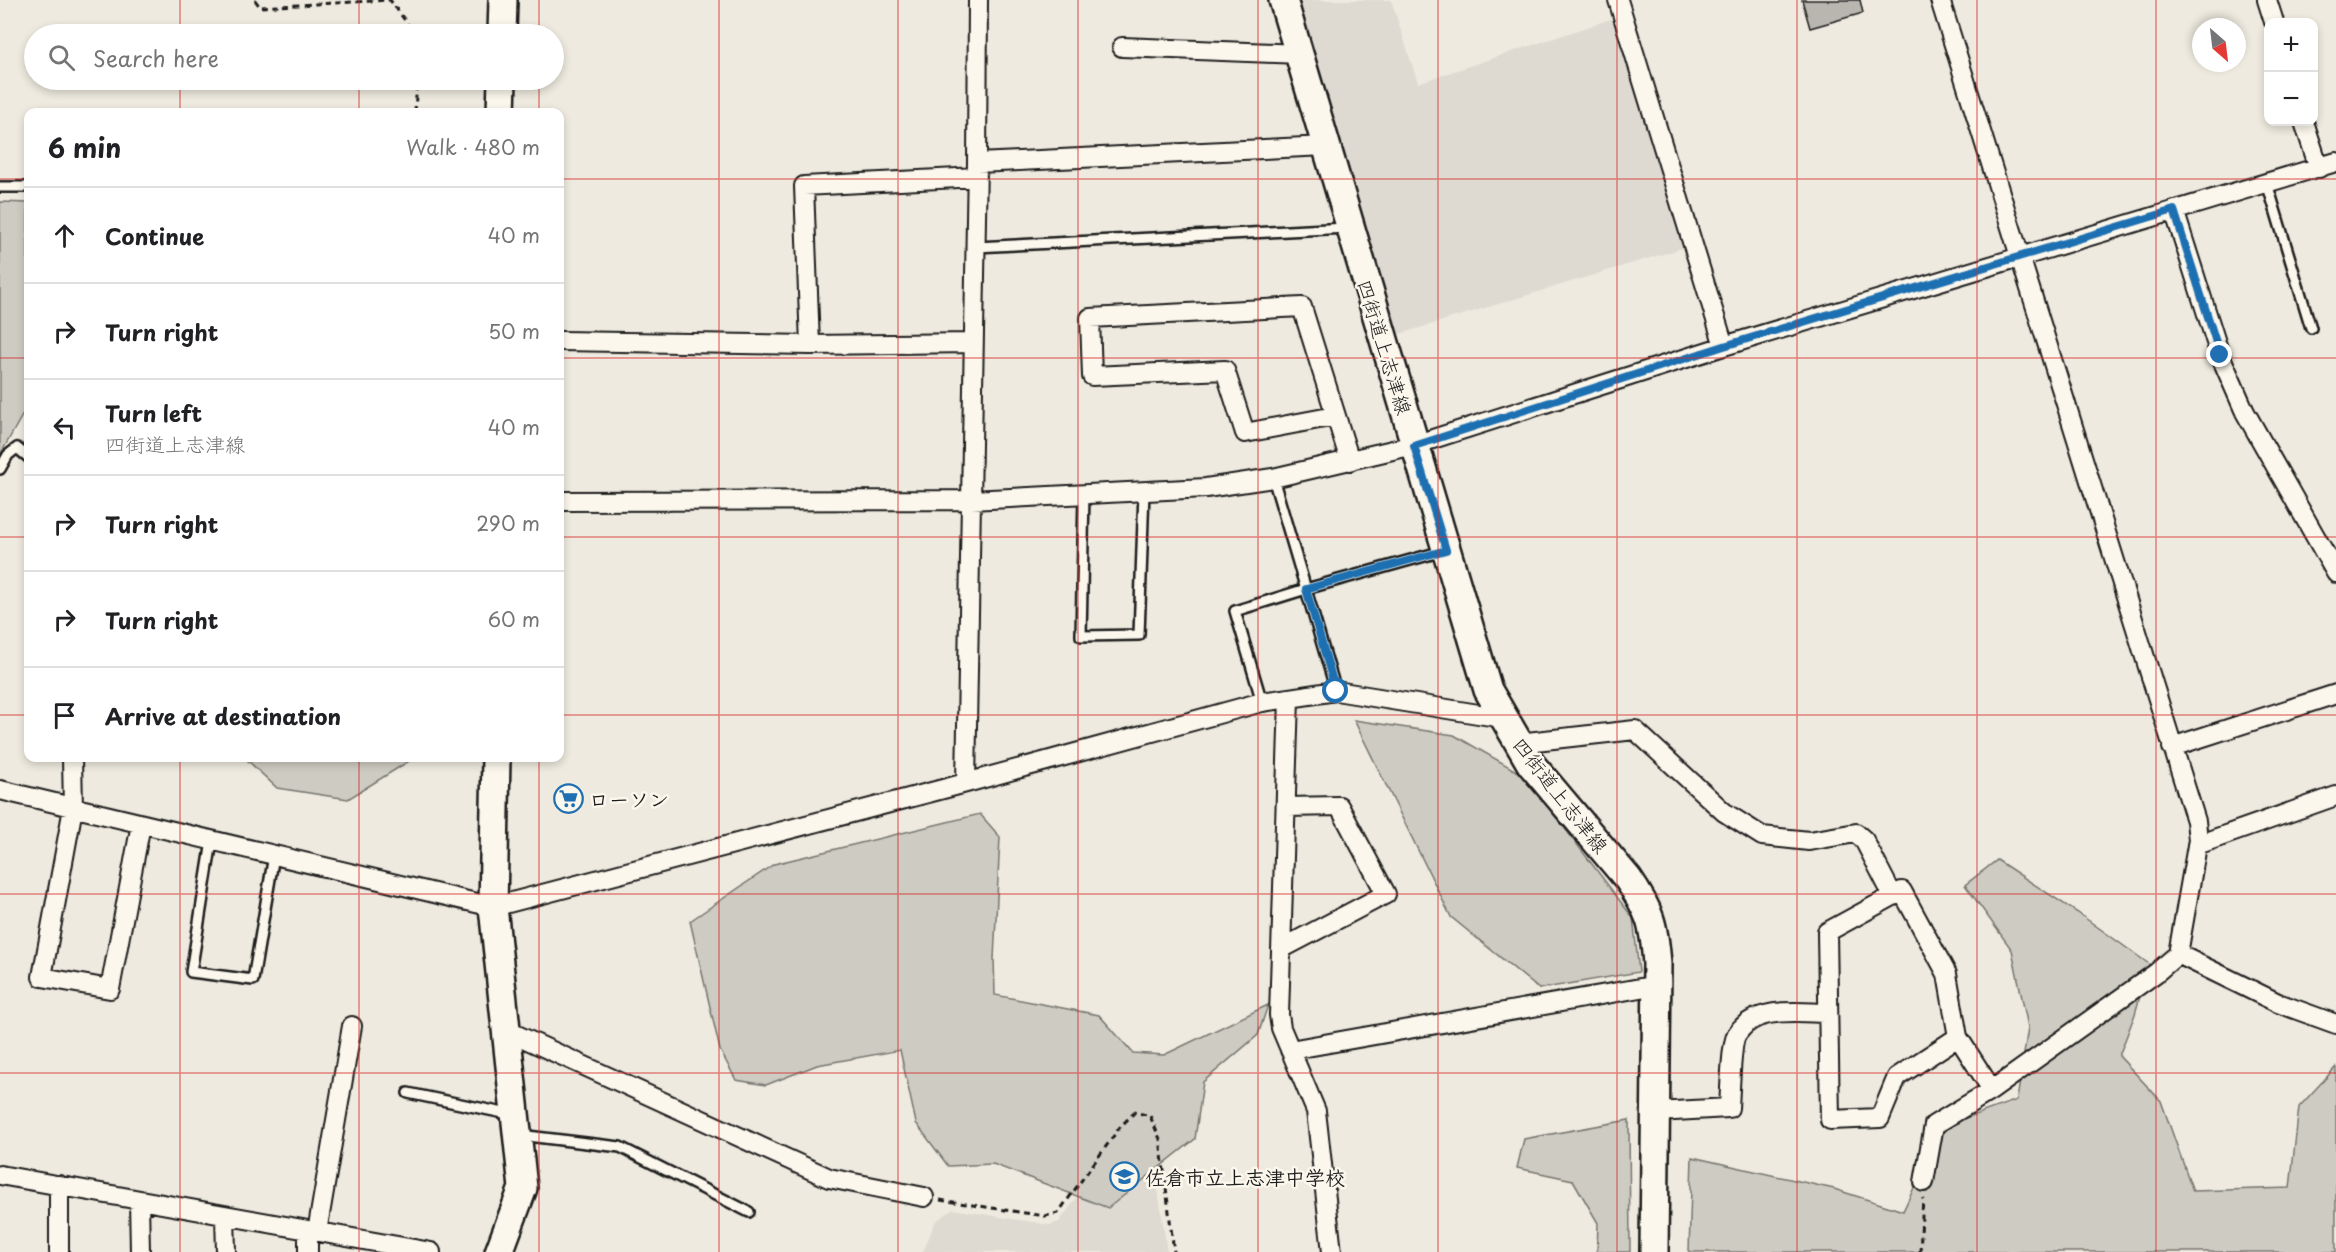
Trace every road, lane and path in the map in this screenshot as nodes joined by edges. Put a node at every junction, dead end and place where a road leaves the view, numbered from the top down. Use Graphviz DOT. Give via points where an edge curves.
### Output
graph roads {
  1 [pos="255,0"];
  2 [pos="503,0"];
  3 [pos="978,0"];
  4 [pos="1283,0"];
  5 [pos="1618,0"];
  6 [pos="1940,0"];
  7 [pos="2268,0"];
  8 [pos="2273,18"];
  9 [pos="408,24"];
  10 [pos="502,24"];
  11 [pos="1122,47"];
  12 [pos="1300,54"];
  13 [pos="416,90"];
  14 [pos="502,90"];
  15 [pos="415,108"];
  16 [pos="501,108"];
  17 [pos="2306,126"];
  18 [pos="1326,146"];
  19 [pos="2327,165"];
  20 [pos="977,170"];
  21 [pos="2267,183"];
  22 [pos="0,187"];
  23 [pos="24,187"];
  24 [pos="2174,210"];
  25 [pos="1349,228"];
  26 [pos="976,247"];
  27 [pos="2019,258"];
  28 [pos="2311,328"];
  29 [pos="564,341"];
  30 [pos="974,343"];
  31 [pos="810,345"];
  32 [pos="1724,346"];
  33 [pos="1335,416"];
  34 [pos="1414,446"];
  35 [pos="24,454"];
  36 [pos="1350,461"];
  37 [pos="0,470"];
  38 [pos="1273,478"];
  39 [pos="1144,491"];
  40 [pos="1084,494"];
  41 [pos="971,500"];
  42 [pos="564,501"];
  43 [pos="1446,550"];
  44 [pos="2336,573"];
  45 [pos="1306,589"];
  46 [pos="1336,691"];
  47 [pos="2336,694"];
  48 [pos="1289,698"];
  49 [pos="1262,702"];
  50 [pos="1503,718"];
  51 [pos="1517,742"];
  52 [pos="2172,747"];
  53 [pos="72,762"];
  54 [pos="495,762"];
  55 [pos="966,783"];
  56 [pos="0,790"];
  57 [pos="2336,796"];
  58 [pos="1286,807"];
  59 [pos="73,808"];
  60 [pos="141,824"];
  61 [pos="212,841"];
  62 [pos="2197,845"];
  63 [pos="274,855"];
  64 [pos="1893,896"];
  65 [pos="494,907"];
  66 [pos="1281,949"];
  67 [pos="2178,954"];
  68 [pos="1657,985"];
  69 [pos="1828,1013"];
  70 [pos="2336,1024"];
  71 [pos="352,1026"];
  72 [pos="506,1030"];
  73 [pos="1958,1037"];
  74 [pos="1290,1050"];
  75 [pos="1992,1090"];
  76 [pos="408,1093"];
  77 [pos="1656,1112"];
  78 [pos="517,1125"];
  79 [pos="0,1175"];
  80 [pos="1924,1182"];
  81 [pos="59,1185"];
  82 [pos="924,1197"];
  83 [pos="140,1200"];
  84 [pos="749,1212"];
  85 [pos="225,1215"];
  86 [pos="313,1231"];
  87 [pos="387,1248"];
  88 [pos="59,1252"];
  89 [pos="140,1252"];
  90 [pos="226,1252"];
  91 [pos="308,1252"];
  92 [pos="431,1252"];
  93 [pos="499,1252"];
  94 [pos="1174,1252"];
  95 [pos="1332,1252"];
  96 [pos="1654,1252"];
  97 [pos="1920,1252"];
  1 -- 9 [label="path" via="260,7 390,0"];
  2 -- 10 [label="main road"];
  3 -- 20 [label="street"];
  4 -- 12 [label="main road, 四街道上志津線"];
  5 -- 32 [label="street"];
  6 -- 27 [label="street"];
  7 -- 8 [label="street"];
  11 -- 12 [label="street"];
  12 -- 18 [label="main road, 四街道上志津線"];
  13 -- 15 [label="path"];
  14 -- 16 [label="main road"];
  17 -- 19 [label="street"];
  18 -- 20 [label="street"];
  18 -- 25 [label="main road, 四街道上志津線"];
  19 -- 21 [label="street"];
  20 -- 26 [label="street"];
  20 -- 31 [label="street" via="804,186"];
  21 -- 24 [label="street"];
  21 -- 28 [label="lane"];
  22 -- 23 [label="lane"];
  24 -- 27 [label="street"];
  24 -- 44 [label="street" via="2220,355 2241,403"];
  25 -- 26 [label="lane"];
  25 -- 34 [label="main road, 四街道上志津線"];
  26 -- 30 [label="street"];
  27 -- 32 [label="street"];
  27 -- 52 [label="street"];
  29 -- 31 [label="street"];
  30 -- 31 [label="street"];
  30 -- 41 [label="street"];
  32 -- 34 [label="street"];
  33 -- 33 [label="street" via="1302,307 1090,318 1092,376 1225,370 1245,433"];
  33 -- 36 [label="street"];
  34 -- 36 [label="street"];
  34 -- 43 [label="main road, 四街道上志津線"];
  35 -- 37 [label="lane" via="16,448"];
  36 -- 38 [label="street"];
  38 -- 39 [label="street" via="1206,488"];
  38 -- 45 [label="lane"];
  39 -- 40 [label="street"];
  39 -- 40 [label="lane" via="1139,635 1081,636"];
  40 -- 41 [label="street"];
  41 -- 42 [label="street"];
  41 -- 55 [label="street"];
  43 -- 45 [label="lane"];
  43 -- 50 [label="main road, 四街道上志津線" via="1488,690"];
  45 -- 46 [label="lane"];
  45 -- 49 [label="lane" via="1235,611"];
  46 -- 48 [label="street"];
  46 -- 50 [label="street"];
  47 -- 52 [label="street"];
  48 -- 49 [label="street"];
  48 -- 58 [label="street"];
  49 -- 55 [label="street"];
  50 -- 51 [label="main road, 四街道上志津線"];
  51 -- 64 [label="street" via="1635,730 1724,812 1762,836 1809,841 1856,833 1864,840"];
  51 -- 68 [label="main road, 四街道上志津線" via="1642,899 1654,926"];
  52 -- 62 [label="street" via="2196,821"];
  53 -- 59 [label="street"];
  54 -- 65 [label="main road"];
  55 -- 65 [label="street"];
  56 -- 59 [label="street"];
  57 -- 62 [label="street"];
  58 -- 66 [label="street"];
  58 -- 66 [label="street" via="1339,806 1386,894"];
  59 -- 60 [label="street"];
  59 -- 60 [label="street" via="42,977 110,989"];
  60 -- 61 [label="street"];
  61 -- 63 [label="street"];
  61 -- 63 [label="lane" via="191,972 253,980"];
  62 -- 67 [label="street"];
  63 -- 65 [label="street"];
  64 -- 69 [label="street" via="1827,932"];
  64 -- 73 [label="street" via="1902,891 1947,974"];
  65 -- 72 [label="main road"];
  66 -- 74 [label="street" via="1279,1015"];
  67 -- 70 [label="street" via="2278,1003"];
  67 -- 75 [label="street"];
  68 -- 74 [label="street"];
  68 -- 77 [label="main road, 四街道上志津線"];
  69 -- 73 [label="street" via="1830,1120 1880,1118 1897,1077"];
  69 -- 77 [label="street" via="1767,1014 1748,1022 1736,1035 1729,1108"];
  71 -- 86 [label="street"];
  72 -- 78 [label="main road"];
  72 -- 82 [label="street" via="829,1178"];
  73 -- 75 [label="street"];
  74 -- 95 [label="street" via="1316,1112"];
  75 -- 80 [label="street" via="1934,1125"];
  76 -- 78 [label="lane"];
  77 -- 96 [label="main road, 四街道上志津線"];
  78 -- 84 [label="lane" via="620,1147"];
  78 -- 93 [label="main road" via="523,1188"];
  79 -- 81 [label="street"];
  80 -- 97 [label="path"];
  81 -- 83 [label="street"];
  81 -- 88 [label="street"];
  82 -- 94 [label="path" via="1045,1216 1058,1213 1134,1112 1150,1116 1160,1139"];
  83 -- 85 [label="street"];
  83 -- 89 [label="street"];
  85 -- 86 [label="street"];
  85 -- 90 [label="street"];
  86 -- 87 [label="street"];
  86 -- 91 [label="street"];
  87 -- 92 [label="street"];
}
